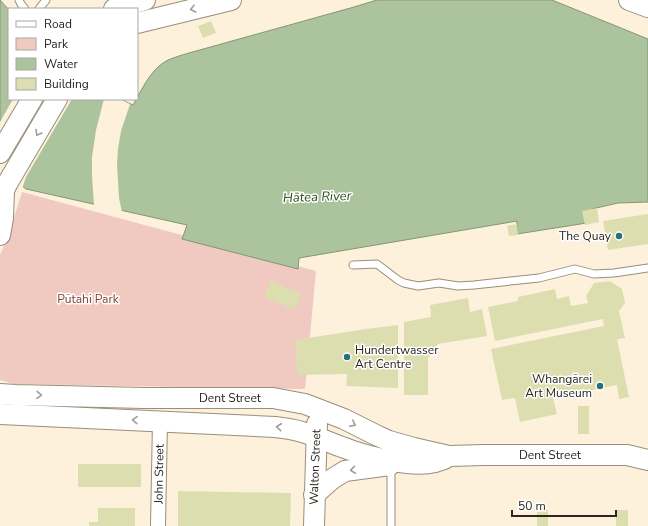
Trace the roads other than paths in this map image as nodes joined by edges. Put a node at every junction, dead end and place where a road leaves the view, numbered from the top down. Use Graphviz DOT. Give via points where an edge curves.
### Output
graph roads {
  1 [pos="46,0"];
  2 [pos="145,0"];
  3 [pos="231,0"];
  4 [pos="630,0"];
  5 [pos="648,7"];
  6 [pos="40,8"];
  7 [pos="117,8"];
  8 [pos="138,23"];
  9 [pos="31,100"];
  10 [pos="56,100"];
  11 [pos="0,153"];
  12 [pos="4,191"];
  13 [pos="0,235"];
  14 [pos="354,265"];
  15 [pos="648,268"];
  16 [pos="0,394"];
  17 [pos="318,409"];
  18 [pos="0,414"];
  19 [pos="160,421"];
  20 [pos="316,437"];
  21 [pos="648,449"];
  22 [pos="628,455"];
  23 [pos="449,456"];
  24 [pos="648,460"];
  25 [pos="398,463"];
  26 [pos="314,495"];
  27 [pos="158,526"];
  28 [pos="314,526"];
  29 [pos="391,526"];
  1 -- 6 [label="lane"];
  2 -- 7 [label="main road"];
  3 -- 8 [label="main road, one-way"];
  4 -- 5 [label="main road"];
  9 -- 11 [label="main road"];
  10 -- 12 [label="main road, one-way"];
  12 -- 13 [label="main road"];
  14 -- 15 [label="lane" via="377,264 398,280 418,286 439,283 474,285 539,278 575,270 594,274"];
  16 -- 17 [label="main road, Dent Street, one-way" via="273,398"];
  17 -- 20 [label="main road, Walton Street"];
  17 -- 23 [label="main road, Dent Street, one-way" via="389,441"];
  19 -- 18 [label="main road, Dent Street, one-way"];
  20 -- 19 [label="main road, Dent Street, one-way" via="274,426"];
  19 -- 27 [label="street, John Street"];
  20 -- 25 [label="main road, Dent Street" via="343,448"];
  20 -- 26 [label="main road, Walton Street"];
  21 -- 22 [label="main road, Dent Street"];
  22 -- 23 [label="main road, Dent Street"];
  22 -- 24 [label="main road, Dent Street"];
  23 -- 25 [label="main road, Dent Street" via="423,464"];
  25 -- 26 [label="main road, one-way" via="345,471"];
  25 -- 29 [label="lane"];
  26 -- 28 [label="main road, Walton Street"];
}
